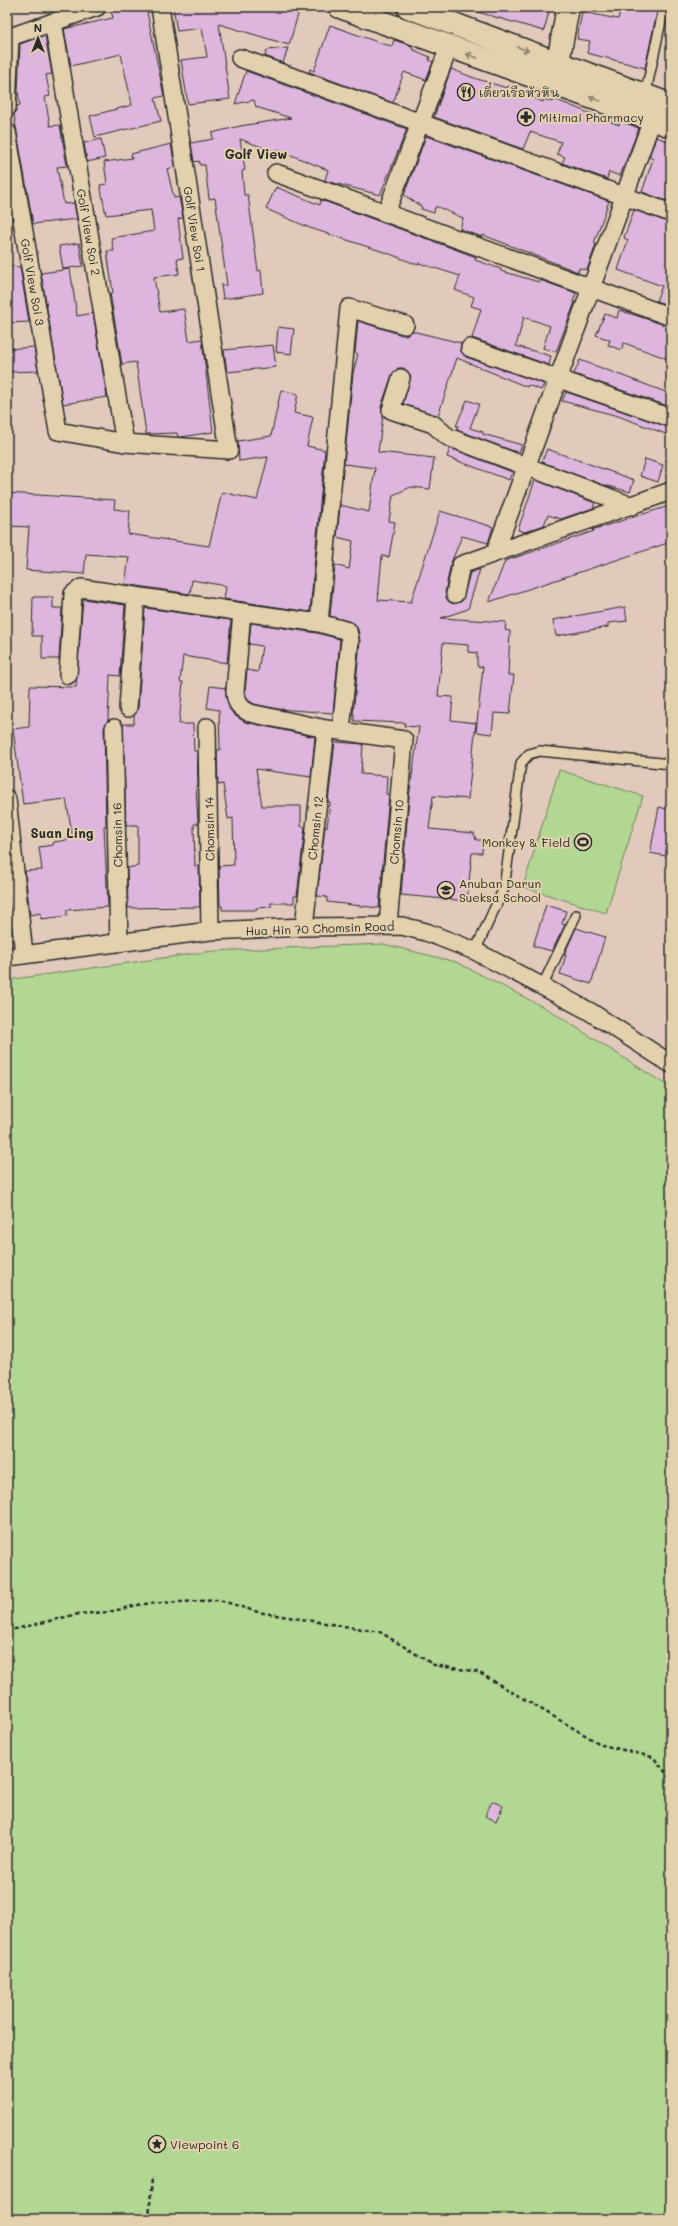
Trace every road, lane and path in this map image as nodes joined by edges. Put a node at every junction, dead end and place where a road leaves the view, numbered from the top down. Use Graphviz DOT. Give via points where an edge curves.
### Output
graph roads {
  1 [pos="96,7"];
  2 [pos="160,7"];
  3 [pos="340,7"];
  4 [pos="408,7"];
  5 [pos="568,7"];
  6 [pos="664,7"];
  7 [pos="53,22"];
  8 [pos="8,37"];
  9 [pos="449,47"];
  10 [pos="240,58"];
  11 [pos="558,62"];
  12 [pos="645,96"];
  13 [pos="671,104"];
  14 [pos="7,108"];
  15 [pos="420,123"];
  16 [pos="662,123"];
  17 [pos="7,132"];
  18 [pos="276,173"];
  19 [pos="624,196"];
  20 [pos="386,213"];
  21 [pos="671,213"];
  22 [pos="590,288"];
  23 [pos="671,317"];
  24 [pos="405,325"];
  25 [pos="470,348"];
  26 [pos="401,378"];
  27 [pos="558,378"];
  28 [pos="671,418"];
  29 [pos="126,443"];
  30 [pos="526,467"];
  31 [pos="671,491"];
  32 [pos="632,506"];
  33 [pos="495,553"];
  34 [pos="455,594"];
  35 [pos="136,596"];
  36 [pos="242,612"];
  37 [pos="319,623"];
  38 [pos="68,675"];
  39 [pos="128,708"];
  40 [pos="207,727"];
  41 [pos="114,728"];
  42 [pos="334,730"];
  43 [pos="671,764"];
  44 [pos="7,799"];
  45 [pos="576,915"];
  46 [pos="388,925"];
  47 [pos="304,927"];
  48 [pos="210,931"];
  49 [pos="119,942"];
  50 [pos="475,950"];
  51 [pos="24,954"];
  52 [pos="7,957"];
  53 [pos="542,987"];
  54 [pos="671,1064"];
  55 [pos="7,1631"];
  56 [pos="671,1779"];
  57 [pos="152,2177"];
  58 [pos="149,2219"];
  1 -- 7 [label="street"];
  2 -- 29 [label="street, Golf View Soi 1" via="229,450"];
  3 -- 9 [label="main road"];
  4 -- 11 [label="main road, one-way"];
  5 -- 11 [label="main road"];
  6 -- 12 [label="lane"];
  7 -- 8 [label="street"];
  7 -- 29 [label="street, Golf View Soi 2"];
  8 -- 14 [label="street"];
  9 -- 15 [label="street"];
  16 -- 9 [label="main road, one-way"];
  10 -- 15 [label="street"];
  11 -- 12 [label="main road"];
  12 -- 13 [label="main road"];
  15 -- 19 [label="street"];
  15 -- 20 [label="street"];
  16 -- 19 [label="street"];
  17 -- 29 [label="street, Golf View Soi 3" via="58,432"];
  18 -- 20 [label="street"];
  19 -- 21 [label="street"];
  19 -- 22 [label="street"];
  20 -- 22 [label="street"];
  22 -- 23 [label="street"];
  22 -- 27 [label="street"];
  24 -- 37 [label="street" via="349,308"];
  25 -- 27 [label="street"];
  26 -- 30 [label="street" via="391,410 433,424 448,437"];
  27 -- 28 [label="street"];
  27 -- 30 [label="street"];
  30 -- 32 [label="street"];
  30 -- 33 [label="street"];
  31 -- 32 [label="street"];
  32 -- 33 [label="street"];
  33 -- 34 [label="street" via="461,565"];
  35 -- 36 [label="street"];
  35 -- 38 [label="street" via="87,588 76,590 73,594"];
  35 -- 39 [label="street"];
  36 -- 37 [label="street"];
  36 -- 42 [label="street" via="236,702 250,713"];
  37 -- 42 [label="street, Chomsin 12" via="348,631 350,640"];
  40 -- 48 [label="street, Chomsin 14"];
  41 -- 49 [label="street, Chomsin 16"];
  42 -- 46 [label="street, Chomsin 10" via="404,740"];
  42 -- 47 [label="street, Chomsin 12"];
  43 -- 50 [label="lane" via="540,751 528,754 521,763 504,888"];
  44 -- 51 [label="street"];
  45 -- 53 [label="lane"];
  46 -- 47 [label="street, Hua Hin 70 Chomsin Road"];
  46 -- 50 [label="street, Hua Hin 70 Chomsin Road" via="426,932"];
  47 -- 48 [label="street, Hua Hin 70 Chomsin Road"];
  48 -- 49 [label="street, Hua Hin 70 Chomsin Road"];
  49 -- 51 [label="street, Hua Hin 70 Chomsin Road"];
  50 -- 53 [label="street, Hua Hin 70 Chomsin Road"];
  51 -- 52 [label="street, Hua Hin 70 Chomsin Road"];
  53 -- 54 [label="street, Hua Hin 70 Chomsin Road" via="589,1011"];
  55 -- 56 [label="path" via="78,1614 109,1612 142,1604 219,1600 258,1612 380,1632 434,1666 478,1672 602,1745 652,1757"];
  57 -- 58 [label="path"];
}
